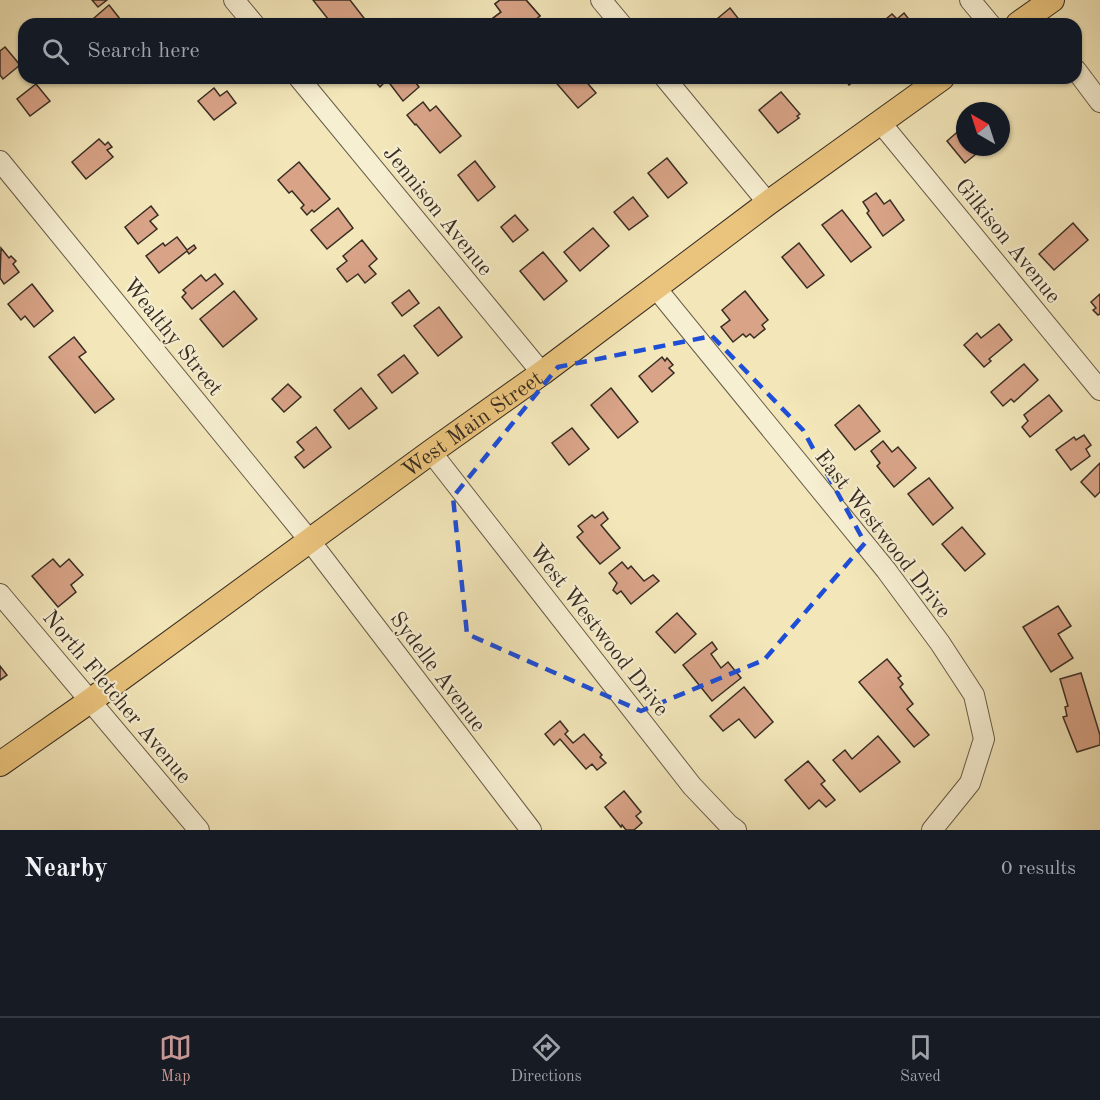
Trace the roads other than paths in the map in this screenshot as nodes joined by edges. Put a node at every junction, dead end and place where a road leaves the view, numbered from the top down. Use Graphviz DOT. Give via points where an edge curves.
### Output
graph roads {
  1 [pos="234,0"];
  2 [pos="601,0"];
  3 [pos="970,0"];
  4 [pos="1052,0"];
  5 [pos="249,18"];
  6 [pos="616,18"];
  7 [pos="985,18"];
  8 [pos="1029,18"];
  9 [pos="1082,78"];
  10 [pos="304,84"];
  11 [pos="670,84"];
  12 [pos="934,84"];
  13 [pos="1100,102"];
  14 [pos="880,122"];
  15 [pos="0,161"];
  16 [pos="768,203"];
  17 [pos="655,287"];
  18 [pos="542,373"];
  19 [pos="1100,390"];
  20 [pos="431,452"];
  21 [pos="310,541"];
  22 [pos="0,594"];
  23 [pos="90,701"];
  24 [pos="0,764"];
  25 [pos="199,830"];
  26 [pos="531,830"];
  27 [pos="736,830"];
  28 [pos="932,830"];
  1 -- 5 [label="street"];
  2 -- 6 [label="street"];
  3 -- 7 [label="street"];
  4 -- 8 [label="main road"];
  9 -- 13 [label="street"];
  10 -- 18 [label="street, Jennison Avenue"];
  11 -- 16 [label="street"];
  12 -- 14 [label="main road, West Main Street"];
  14 -- 16 [label="main road, West Main Street"];
  14 -- 19 [label="street, Gilkison Avenue"];
  15 -- 21 [label="street, Wealthy Street"];
  16 -- 17 [label="main road, West Main Street"];
  17 -- 18 [label="main road, West Main Street"];
  17 -- 28 [label="street, East Westwood Drive" via="886,570 974,695 984,739 969,783"];
  18 -- 20 [label="main road, West Main Street"];
  20 -- 21 [label="main road, West Main Street"];
  20 -- 27 [label="street, West Westwood Drive" via="692,786"];
  21 -- 23 [label="main road, West Main Street"];
  21 -- 26 [label="street, Sydelle Avenue"];
  22 -- 23 [label="street, North Fletcher Avenue"];
  23 -- 24 [label="main road, West Main Street"];
  23 -- 25 [label="street, North Fletcher Avenue"];
}
